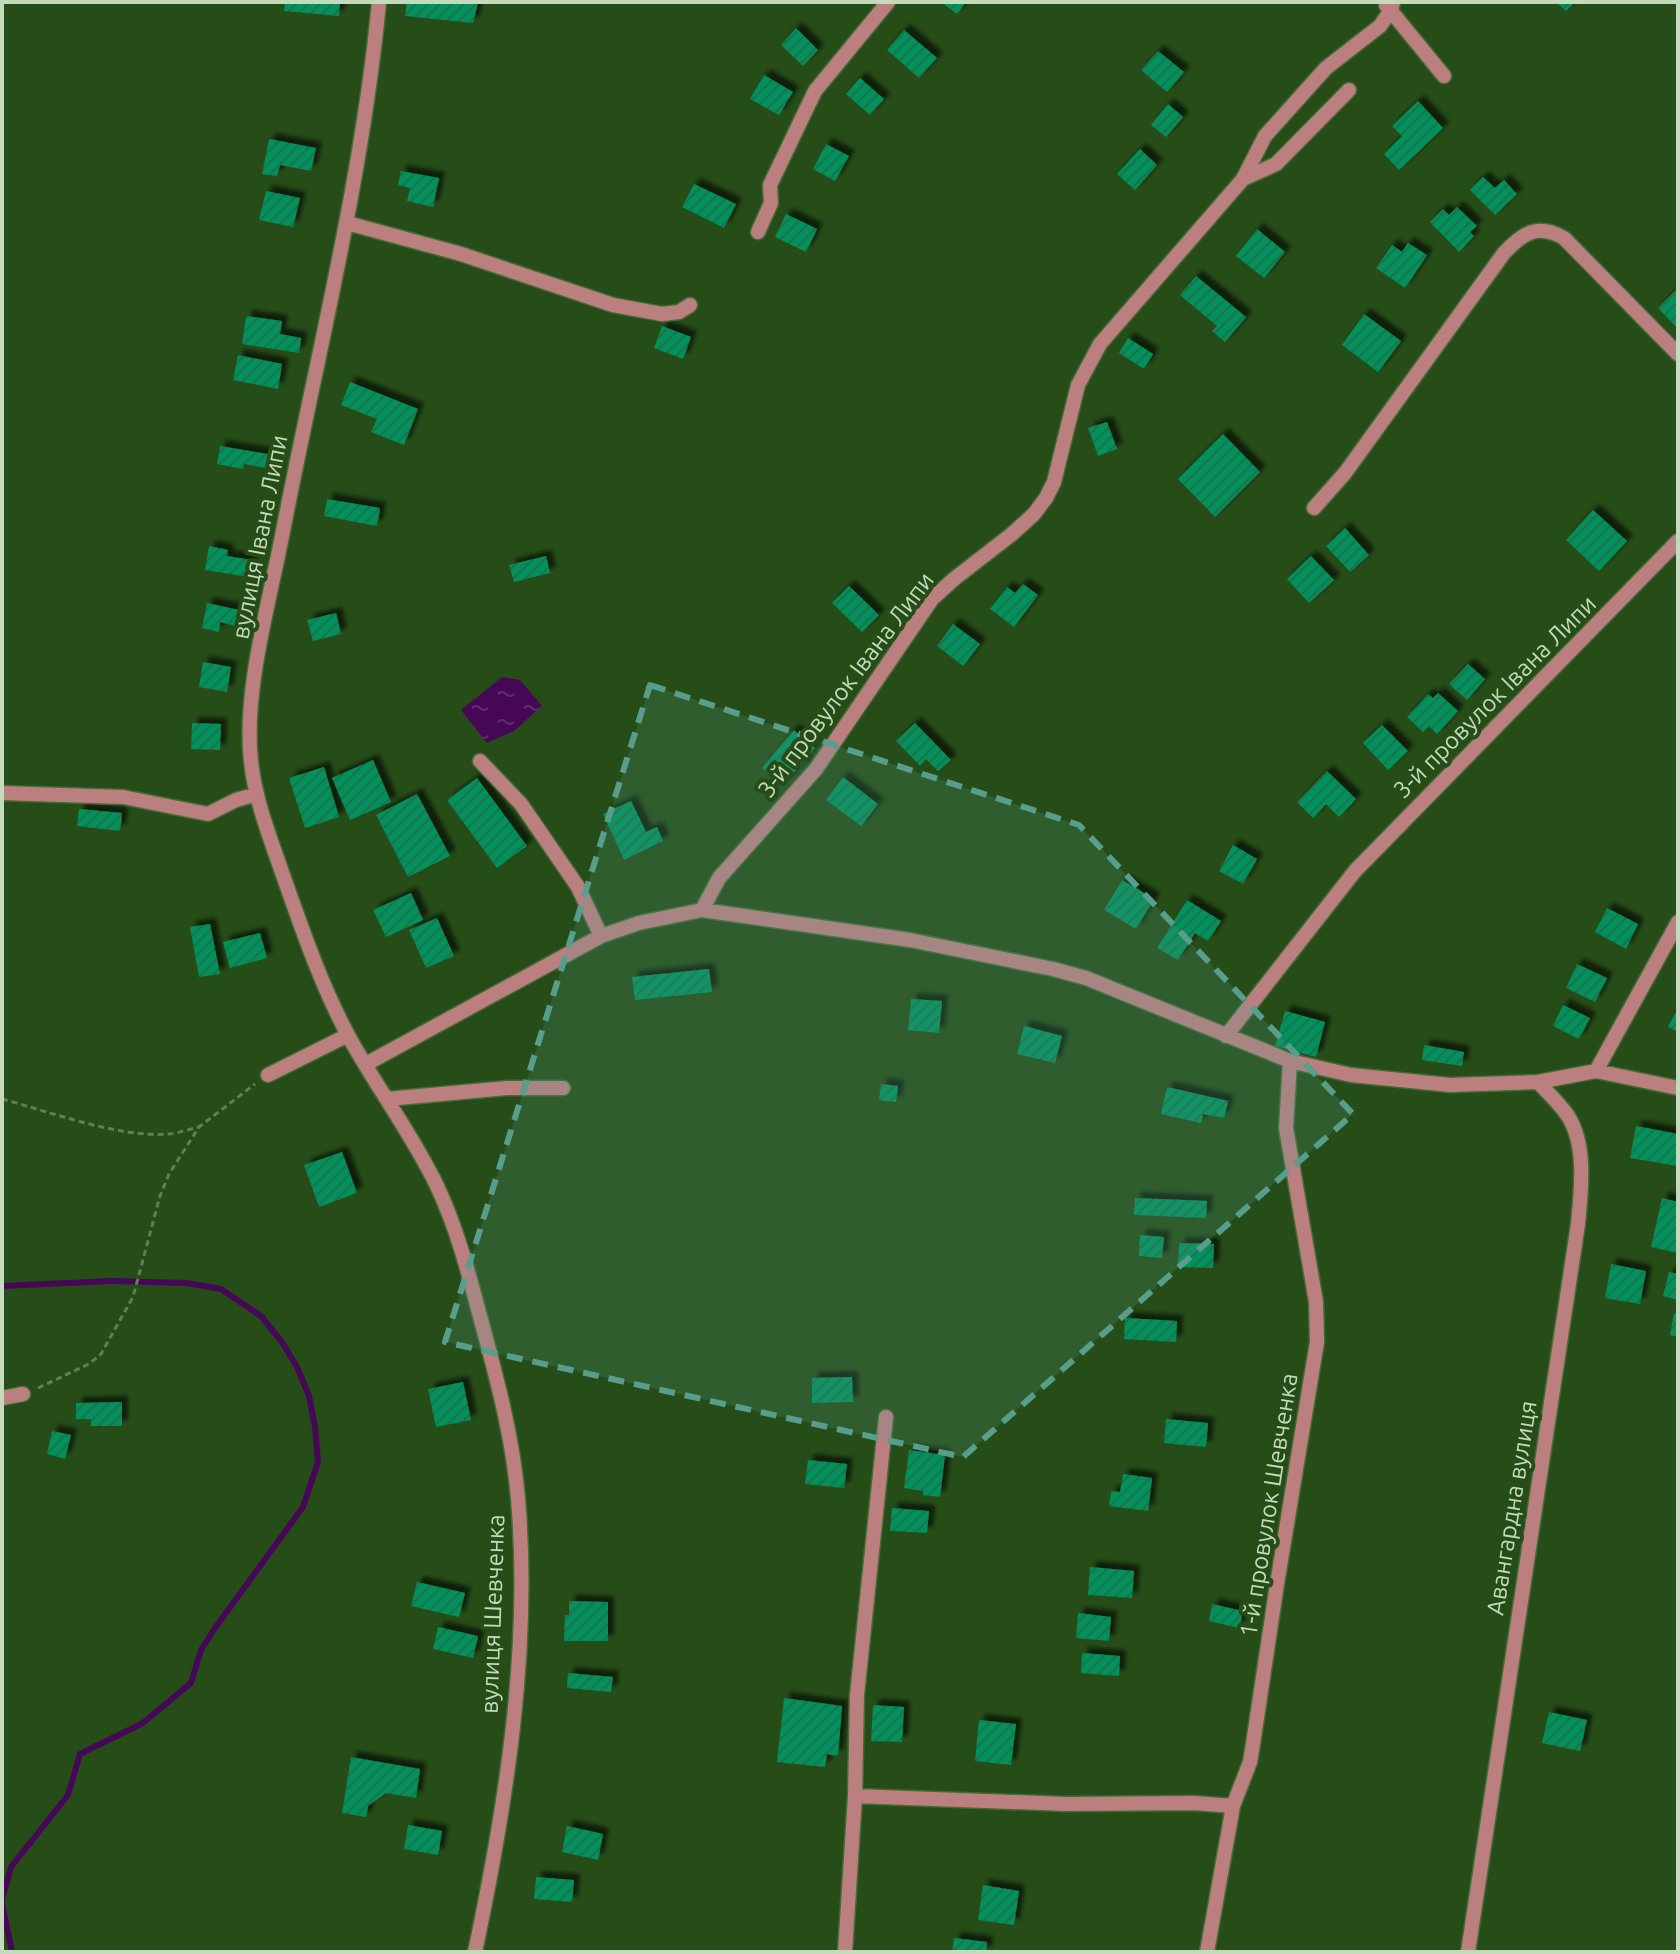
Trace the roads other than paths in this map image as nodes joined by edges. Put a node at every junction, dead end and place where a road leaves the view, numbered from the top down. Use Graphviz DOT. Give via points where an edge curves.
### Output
graph roads {
  1 [pos="379,2"];
  2 [pos="888,2"];
  3 [pos="1389,5"];
  4 [pos="1444,76"];
  5 [pos="1349,90"];
  6 [pos="1243,179"];
  7 [pos="347,223"];
  8 [pos="758,232"];
  9 [pos="690,305"];
  10 [pos="1678,354"];
  11 [pos="1314,508"];
  12 [pos="1678,541"];
  13 [pos="480,761"];
  14 [pos="2,793"];
  15 [pos="257,794"];
  16 [pos="702,910"];
  17 [pos="1678,922"];
  18 [pos="601,936"];
  19 [pos="348,1035"];
  20 [pos="1226,1036"];
  21 [pos="1290,1061"];
  22 [pos="366,1064"];
  23 [pos="1596,1071"];
  24 [pos="268,1075"];
  25 [pos="1538,1082"];
  26 [pos="563,1088"];
  27 [pos="1678,1088"];
  28 [pos="387,1099"];
  29 [pos="23,1394"];
  30 [pos="2,1398"];
  31 [pos="886,1417"];
  32 [pos="855,1796"];
  33 [pos="1233,1806"];
  34 [pos="475,1952"];
  35 [pos="845,1952"];
  36 [pos="1207,1952"];
  37 [pos="1468,1952"];
  1 -- 7 [label="street, вулиця Івана Липи"];
  2 -- 8 [label="street" via="806,107 770,185 771,203"];
  3 -- 4 [label="street"];
  3 -- 6 [label="street, 3-й провулок Івана Липи" via="1380,26 1326,68 1265,136"];
  5 -- 6 [label="street" via="1276,164"];
  6 -- 16 [label="street, 3-й провулок Івана Липи" via="1100,344 1078,385 1046,498 1012,534 932,599 816,769 719,878"];
  7 -- 9 [label="street" via="613,305 662,314"];
  7 -- 15 [label="street, вулиця Івана Липи" via="257,669 250,747"];
  10 -- 11 [label="street" via="1564,238 1538,230 1526,234 1504,253"];
  12 -- 20 [label="street, 3-й провулок Івана Липи" via="1355,871"];
  13 -- 18 [label="street" via="521,804 578,887"];
  14 -- 15 [label="street" via="123,797 196,814"];
  15 -- 19 [label="street, вулиця Івана Липи" via="302,930"];
  16 -- 18 [label="street"];
  16 -- 20 [label="street" via="910,940 1053,969"];
  17 -- 23 [label="street"];
  18 -- 22 [label="street"];
  19 -- 22 [label="street, вулиця Івана Липи"];
  19 -- 24 [label="street"];
  20 -- 21 [label="street"];
  21 -- 25 [label="street" via="1406,1082"];
  21 -- 33 [label="street, 1-й провулок Шевченка" via="1286,1128 1316,1302 1317,1342 1250,1762"];
  22 -- 28 [label="street, вулиця Шевченка"];
  23 -- 25 [label="street"];
  23 -- 27 [label="street"];
  25 -- 37 [label="street, Авангардна вулиця" via="1576,1132 1579,1213"];
  26 -- 28 [label="street"];
  28 -- 34 [label="street, вулиця Шевченка" via="438,1188 464,1259 508,1425 518,1500 518,1663 507,1770"];
  29 -- 30 [label="street"];
  31 -- 32 [label="street" via="857,1695"];
  32 -- 33 [label="street"];
  32 -- 35 [label="street"];
  33 -- 36 [label="street, 1-й провулок Шевченка"];
}
